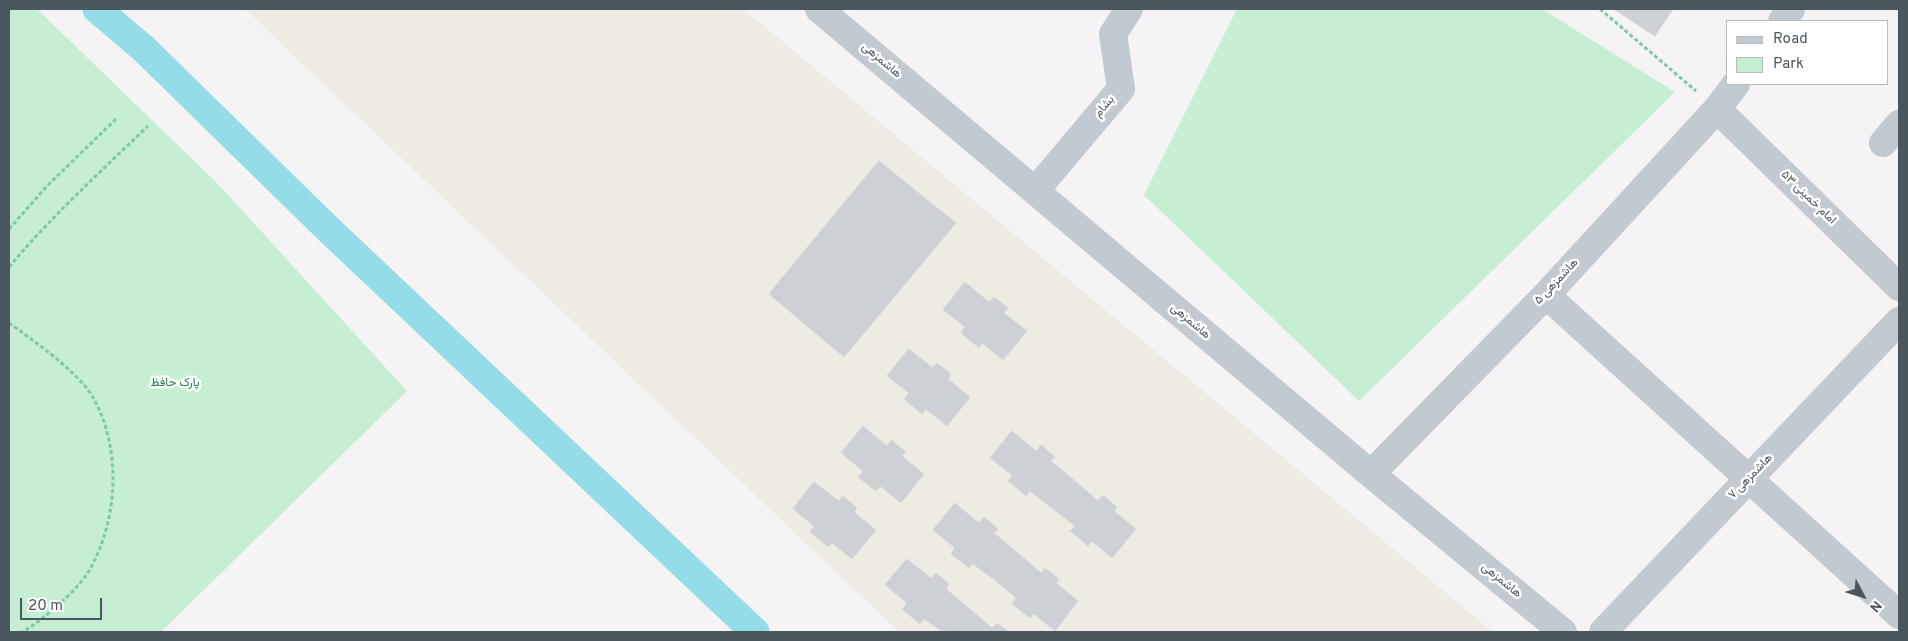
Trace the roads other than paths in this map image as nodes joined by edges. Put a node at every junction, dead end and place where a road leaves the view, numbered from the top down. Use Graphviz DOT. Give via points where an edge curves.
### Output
graph roads {
  1 [pos="819,9"];
  2 [pos="1128,9"];
  3 [pos="1791,9"];
  4 [pos="1783,20"];
  5 [pos="1735,85"];
  6 [pos="1717,109"];
  7 [pos="1035,191"];
  8 [pos="1899,287"];
  9 [pos="1546,295"];
  10 [pos="1899,321"];
  11 [pos="1371,474"];
  12 [pos="1749,479"];
  13 [pos="1899,615"];
  14 [pos="1563,632"];
  15 [pos="1602,632"];
  1 -- 7 [label="street, هاشمزهی"];
  2 -- 7 [label="street, بشام" via="1113,34 1121,89"];
  3 -- 4 [label="street"];
  5 -- 6 [label="street, هاشمزهی ۵"];
  6 -- 8 [label="street, امام خمینی ۵۳"];
  6 -- 9 [label="street, هاشمزهی ۵"];
  7 -- 11 [label="street, هاشمزهی"];
  9 -- 11 [label="street, هاشمزهی ۵"];
  9 -- 12 [label="street"];
  10 -- 12 [label="street, هاشمزهی ۷"];
  11 -- 14 [label="street, هاشمزهی"];
  12 -- 13 [label="street"];
  12 -- 15 [label="street, هاشمزهی ۷"];
}
